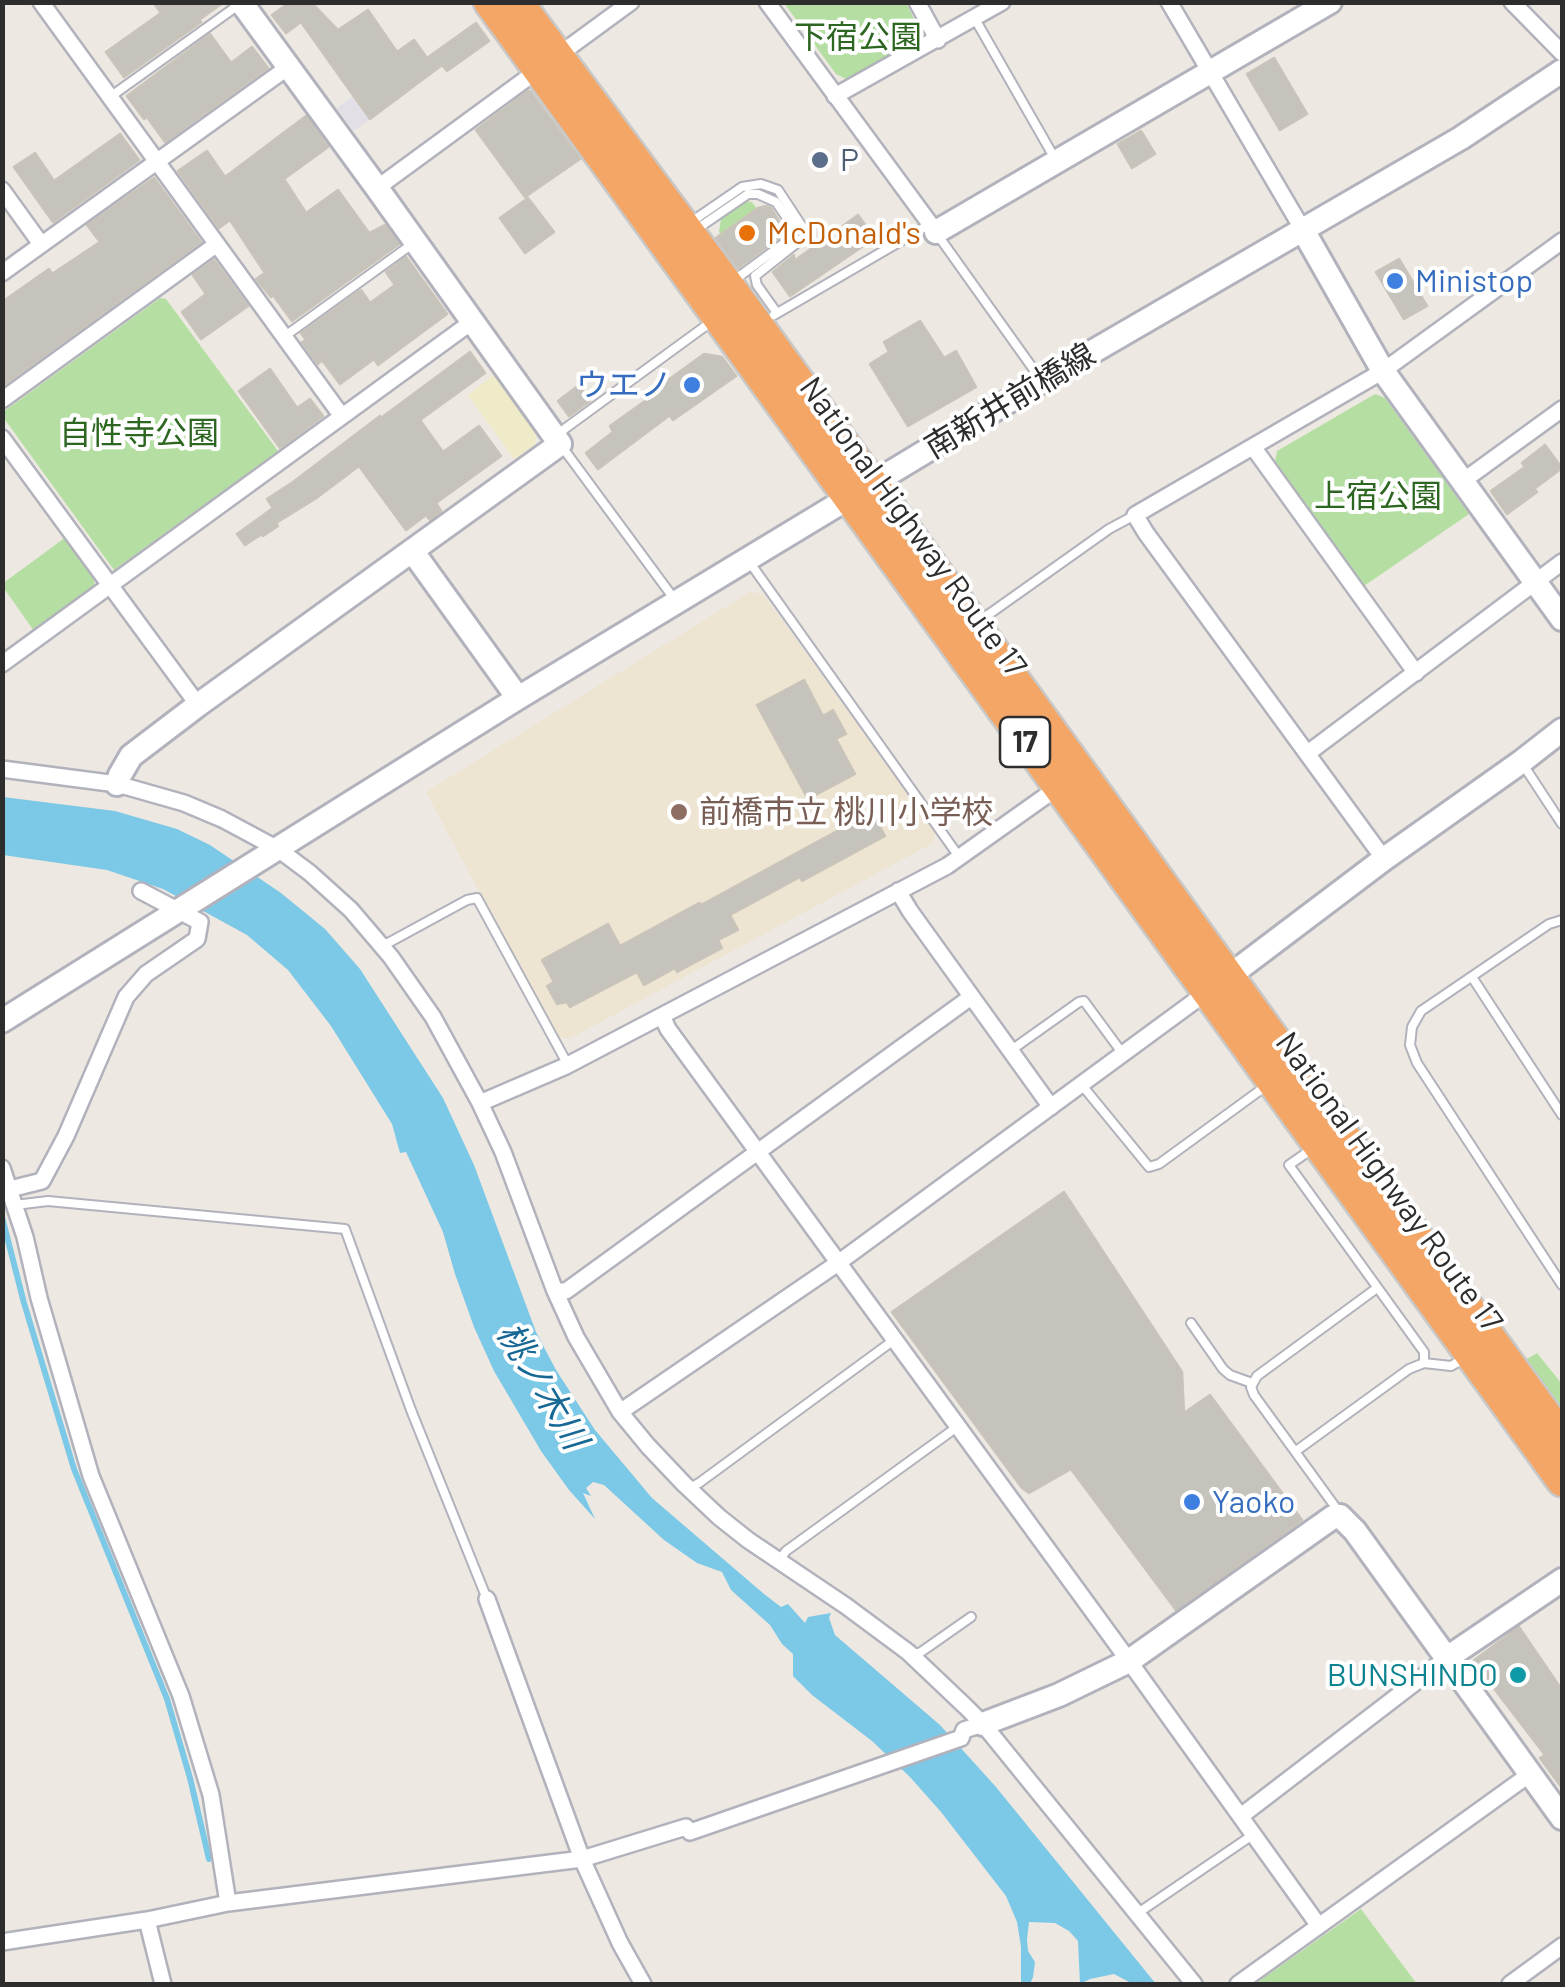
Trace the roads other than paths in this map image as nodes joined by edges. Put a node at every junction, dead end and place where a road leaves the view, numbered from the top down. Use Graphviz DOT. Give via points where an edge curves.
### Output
graph roads {
  1 [pos="41,2"];
  2 [pos="489,2"];
  3 [pos="518,2"];
  4 [pos="632,2"];
  5 [pos="768,2"];
  6 [pos="917,2"];
  7 [pos="1002,2"];
  8 [pos="1169,2"];
  9 [pos="1330,2"];
  10 [pos="1512,2"];
  11 [pos="241,3"];
  12 [pos="975,19"];
  13 [pos="938,40"];
  14 [pos="1562,53"];
  15 [pos="548,63"];
  16 [pos="288,68"];
  17 [pos="1562,71"];
  18 [pos="1210,72"];
  19 [pos="836,96"];
  20 [pos="110,97"];
  21 [pos="157,161"];
  22 [pos="1056,161"];
  23 [pos="378,188"];
  24 [pos="2,190"];
  25 [pos="933,228"];
  26 [pos="687,230"];
  27 [pos="1304,230"];
  28 [pos="1562,241"];
  29 [pos="415,242"];
  30 [pos="42,244"];
  31 [pos="216,244"];
  32 [pos="2,272"];
  33 [pos="728,285"];
  34 [pos="717,317"];
  35 [pos="767,319"];
  36 [pos="473,321"];
  37 [pos="284,336"];
  38 [pos="1384,371"];
  39 [pos="1042,381"];
  40 [pos="2,400"];
  41 [pos="1562,409"];
  42 [pos="342,416"];
  43 [pos="2,438"];
  44 [pos="560,444"];
  45 [pos="1252,447"];
  46 [pos="18,460"];
  47 [pos="2,471"];
  48 [pos="1463,481"];
  49 [pos="860,490"];
  50 [pos="1135,515"];
  51 [pos="413,552"];
  52 [pos="748,560"];
  53 [pos="1562,562"];
  54 [pos="1535,582"];
  55 [pos="110,586"];
  56 [pos="677,604"];
  57 [pos="1562,619"];
  58 [pos="974,624"];
  59 [pos="2,664"];
  60 [pos="1416,672"];
  61 [pos="518,698"];
  62 [pos="198,705"];
  63 [pos="1562,730"];
  64 [pos="1308,753"];
  65 [pos="1521,762"];
  66 [pos="2,769"];
  67 [pos="117,784"];
  68 [pos="1058,788"];
  69 [pos="1562,824"];
  70 [pos="278,849"];
  71 [pos="960,858"];
  72 [pos="1384,859"];
  73 [pos="141,891"];
  74 [pos="898,891"];
  75 [pos="183,910"];
  76 [pos="1562,920"];
  77 [pos="380,944"];
  78 [pos="1472,977"];
  79 [pos="1218,984"];
  80 [pos="971,997"];
  81 [pos="662,1016"];
  82 [pos="2,1021"];
  83 [pos="1010,1051"];
  84 [pos="1122,1054"];
  85 [pos="568,1065"];
  86 [pos="1272,1082"];
  87 [pos="1081,1084"];
  88 [pos="480,1103"];
  89 [pos="1051,1107"];
  90 [pos="1562,1115"];
  91 [pos="1318,1145"];
  92 [pos="758,1152"];
  93 [pos="2,1168"];
  94 [pos="10,1189"];
  95 [pos="9,1206"];
  96 [pos="838,1263"];
  97 [pos="1562,1284"];
  98 [pos="1378,1288"];
  99 [pos="554,1290"];
  100 [pos="1191,1322"];
  101 [pos="894,1340"];
  102 [pos="1470,1354"];
  103 [pos="1424,1364"];
  104 [pos="1252,1382"];
  105 [pos="620,1412"];
  106 [pos="957,1427"];
  107 [pos="1562,1437"];
  108 [pos="1296,1452"];
  109 [pos="1562,1481"];
  110 [pos="688,1489"];
  111 [pos="1340,1516"];
  112 [pos="775,1558"];
  113 [pos="1562,1580"];
  114 [pos="487,1599"];
  115 [pos="971,1617"];
  116 [pos="911,1654"];
  117 [pos="1447,1658"];
  118 [pos="1129,1661"];
  119 [pos="983,1724"];
  120 [pos="1530,1774"];
  121 [pos="1241,1816"];
  122 [pos="1562,1818"];
  123 [pos="1254,1834"];
  124 [pos="582,1859"];
  125 [pos="228,1904"];
  126 [pos="1138,1912"];
  127 [pos="147,1920"];
  128 [pos="1320,1926"];
  129 [pos="2,1942"];
  130 [pos="1562,1946"];
  131 [pos="164,1984"];
  132 [pos="643,1984"];
  133 [pos="1194,1984"];
  134 [pos="1238,1984"];
  135 [pos="1510,1984"];
  1 -- 20 [label="street"];
  2 -- 15 [label="highway, National Highway Route 17 / 17"];
  3 -- 15 [label="highway, National Highway Route 17 / 17"];
  4 -- 15 [label="street"];
  5 -- 19 [label="street"];
  6 -- 13 [label="street"];
  7 -- 12 [label="street"];
  8 -- 18 [label="street"];
  9 -- 18 [label="street"];
  10 -- 14 [label="street"];
  11 -- 16 [label="street"];
  11 -- 20 [label="lane"];
  12 -- 13 [label="street"];
  12 -- 22 [label="lane"];
  13 -- 19 [label="street"];
  15 -- 23 [label="street"];
  15 -- 26 [label="highway, National Highway Route 17 / 17"];
  15 -- 34 [label="highway, National Highway Route 17 / 17"];
  16 -- 21 [label="street"];
  16 -- 23 [label="street"];
  17 -- 27 [label="street, 南新井前橋線"];
  18 -- 22 [label="street"];
  18 -- 27 [label="street"];
  19 -- 25 [label="street"];
  20 -- 21 [label="street"];
  21 -- 30 [label="street"];
  21 -- 31 [label="street"];
  22 -- 25 [label="street"];
  23 -- 29 [label="street"];
  24 -- 30 [label="street"];
  25 -- 35 [label="lane"];
  25 -- 39 [label="lane"];
  26 -- 33 [label="highway, National Highway Route 17 / 17"];
  26 -- 33 [label="lane" via="742,196 776,202 794,236"];
  26 -- 35 [label="lane" via="742,187 778,190 805,230 755,276"];
  27 -- 38 [label="street"];
  27 -- 39 [label="street, 南新井前橋線"];
  28 -- 38 [label="street"];
  29 -- 36 [label="street"];
  29 -- 37 [label="lane"];
  30 -- 32 [label="street"];
  31 -- 37 [label="street"];
  31 -- 40 [label="street"];
  33 -- 35 [label="highway, National Highway Route 17 / 17"];
  34 -- 44 [label="lane" via="564,430"];
  34 -- 49 [label="highway, National Highway Route 17 / 17"];
  35 -- 49 [label="highway, National Highway Route 17 / 17"];
  36 -- 42 [label="street"];
  36 -- 44 [label="street"];
  37 -- 42 [label="street"];
  38 -- 45 [label="street"];
  38 -- 48 [label="street"];
  39 -- 49 [label="street, 南新井前橋線"];
  41 -- 48 [label="street"];
  42 -- 55 [label="street"];
  43 -- 46 [label="street"];
  44 -- 51 [label="street"];
  44 -- 56 [label="lane"];
  45 -- 50 [label="street"];
  45 -- 60 [label="street"];
  46 -- 47 [label="street"];
  46 -- 55 [label="street"];
  48 -- 54 [label="street"];
  49 -- 52 [label="street, 南新井前橋線"];
  49 -- 58 [label="highway, National Highway Route 17 / 17"];
  49 -- 68 [label="highway, National Highway Route 17 / 17"];
  50 -- 58 [label="lane"];
  50 -- 64 [label="street"];
  51 -- 61 [label="street"];
  51 -- 62 [label="street"];
  52 -- 56 [label="street, 南新井前橋線"];
  52 -- 71 [label="lane"];
  53 -- 54 [label="street"];
  54 -- 57 [label="street"];
  54 -- 60 [label="street"];
  55 -- 59 [label="street"];
  55 -- 62 [label="street"];
  56 -- 61 [label="street, 南新井前橋線"];
  58 -- 79 [label="highway, National Highway Route 17 / 17"];
  60 -- 64 [label="street"];
  61 -- 70 [label="street, 南新井前橋線"];
  62 -- 67 [label="street" via="131,756"];
  63 -- 65 [label="street"];
  64 -- 72 [label="street"];
  65 -- 69 [label="lane"];
  65 -- 72 [label="street"];
  66 -- 67 [label="street"];
  67 -- 70 [label="street" via="222,818"];
  68 -- 71 [label="street"];
  68 -- 79 [label="highway, National Highway Route 17 / 17"];
  70 -- 75 [label="street, 南新井前橋線"];
  70 -- 77 [label="street" via="334,894"];
  71 -- 74 [label="street"];
  72 -- 79 [label="street"];
  73 -- 75 [label="street"];
  74 -- 80 [label="street"];
  74 -- 81 [label="street"];
  75 -- 82 [label="street"];
  75 -- 94 [label="street" via="200,922 197,939 146,974 126,997 42,1182"];
  76 -- 78 [label="lane"];
  77 -- 85 [label="lane" via="477,898"];
  77 -- 88 [label="street" via="433,1017"];
  78 -- 90 [label="lane"];
  78 -- 97 [label="lane" via="1421,1011 1410,1045"];
  79 -- 84 [label="street"];
  79 -- 86 [label="highway, National Highway Route 17 / 17"];
  79 -- 107 [label="highway, National Highway Route 17 / 17"];
  80 -- 83 [label="street"];
  80 -- 92 [label="street"];
  81 -- 85 [label="street"];
  81 -- 92 [label="street"];
  83 -- 84 [label="lane" via="1084,1001"];
  83 -- 89 [label="street"];
  84 -- 87 [label="street"];
  85 -- 88 [label="street"];
  86 -- 87 [label="lane" via="1149,1167"];
  86 -- 91 [label="highway, National Highway Route 17 / 17"];
  87 -- 89 [label="street"];
  88 -- 99 [label="street"];
  89 -- 96 [label="street"];
  91 -- 98 [label="lane" via="1289,1165"];
  91 -- 102 [label="highway, National Highway Route 17 / 17"];
  92 -- 96 [label="street"];
  92 -- 99 [label="street" via="566,1291"];
  93 -- 94 [label="street"];
  94 -- 95 [label="street"];
  95 -- 114 [label="lane" via="48,1200 344,1230"];
  95 -- 125 [label="street" via="90,1476 181,1696 211,1795"];
  96 -- 101 [label="street"];
  96 -- 105 [label="street"];
  98 -- 103 [label="lane" via="1424,1352"];
  98 -- 104 [label="lane"];
  99 -- 105 [label="street"];
  100 -- 104 [label="lane" via="1230,1376"];
  101 -- 106 [label="street"];
  101 -- 110 [label="lane"];
  102 -- 103 [label="lane" via="1450,1366"];
  102 -- 109 [label="highway, National Highway Route 17 / 17"];
  103 -- 108 [label="lane" via="1408,1368"];
  104 -- 108 [label="lane" via="1254,1395"];
  105 -- 110 [label="street"];
  106 -- 112 [label="lane"];
  106 -- 118 [label="street"];
  108 -- 111 [label="lane"];
  110 -- 112 [label="street"];
  111 -- 117 [label="street"];
  111 -- 118 [label="street"];
  112 -- 116 [label="street"];
  113 -- 117 [label="street"];
  114 -- 124 [label="street"];
  115 -- 116 [label="lane"];
  116 -- 119 [label="street"];
  117 -- 120 [label="street"];
  117 -- 121 [label="street"];
  118 -- 119 [label="street"];
  118 -- 121 [label="street"];
  119 -- 124 [label="street" via="964,1730 961,1738 690,1832 686,1827"];
  119 -- 126 [label="street"];
  120 -- 122 [label="street"];
  120 -- 128 [label="street"];
  121 -- 123 [label="street"];
  123 -- 126 [label="lane"];
  123 -- 128 [label="street"];
  124 -- 125 [label="street"];
  124 -- 132 [label="street"];
  125 -- 127 [label="street"];
  126 -- 133 [label="street"];
  127 -- 129 [label="street"];
  127 -- 131 [label="street"];
  128 -- 134 [label="street"];
  130 -- 135 [label="street"];
}
